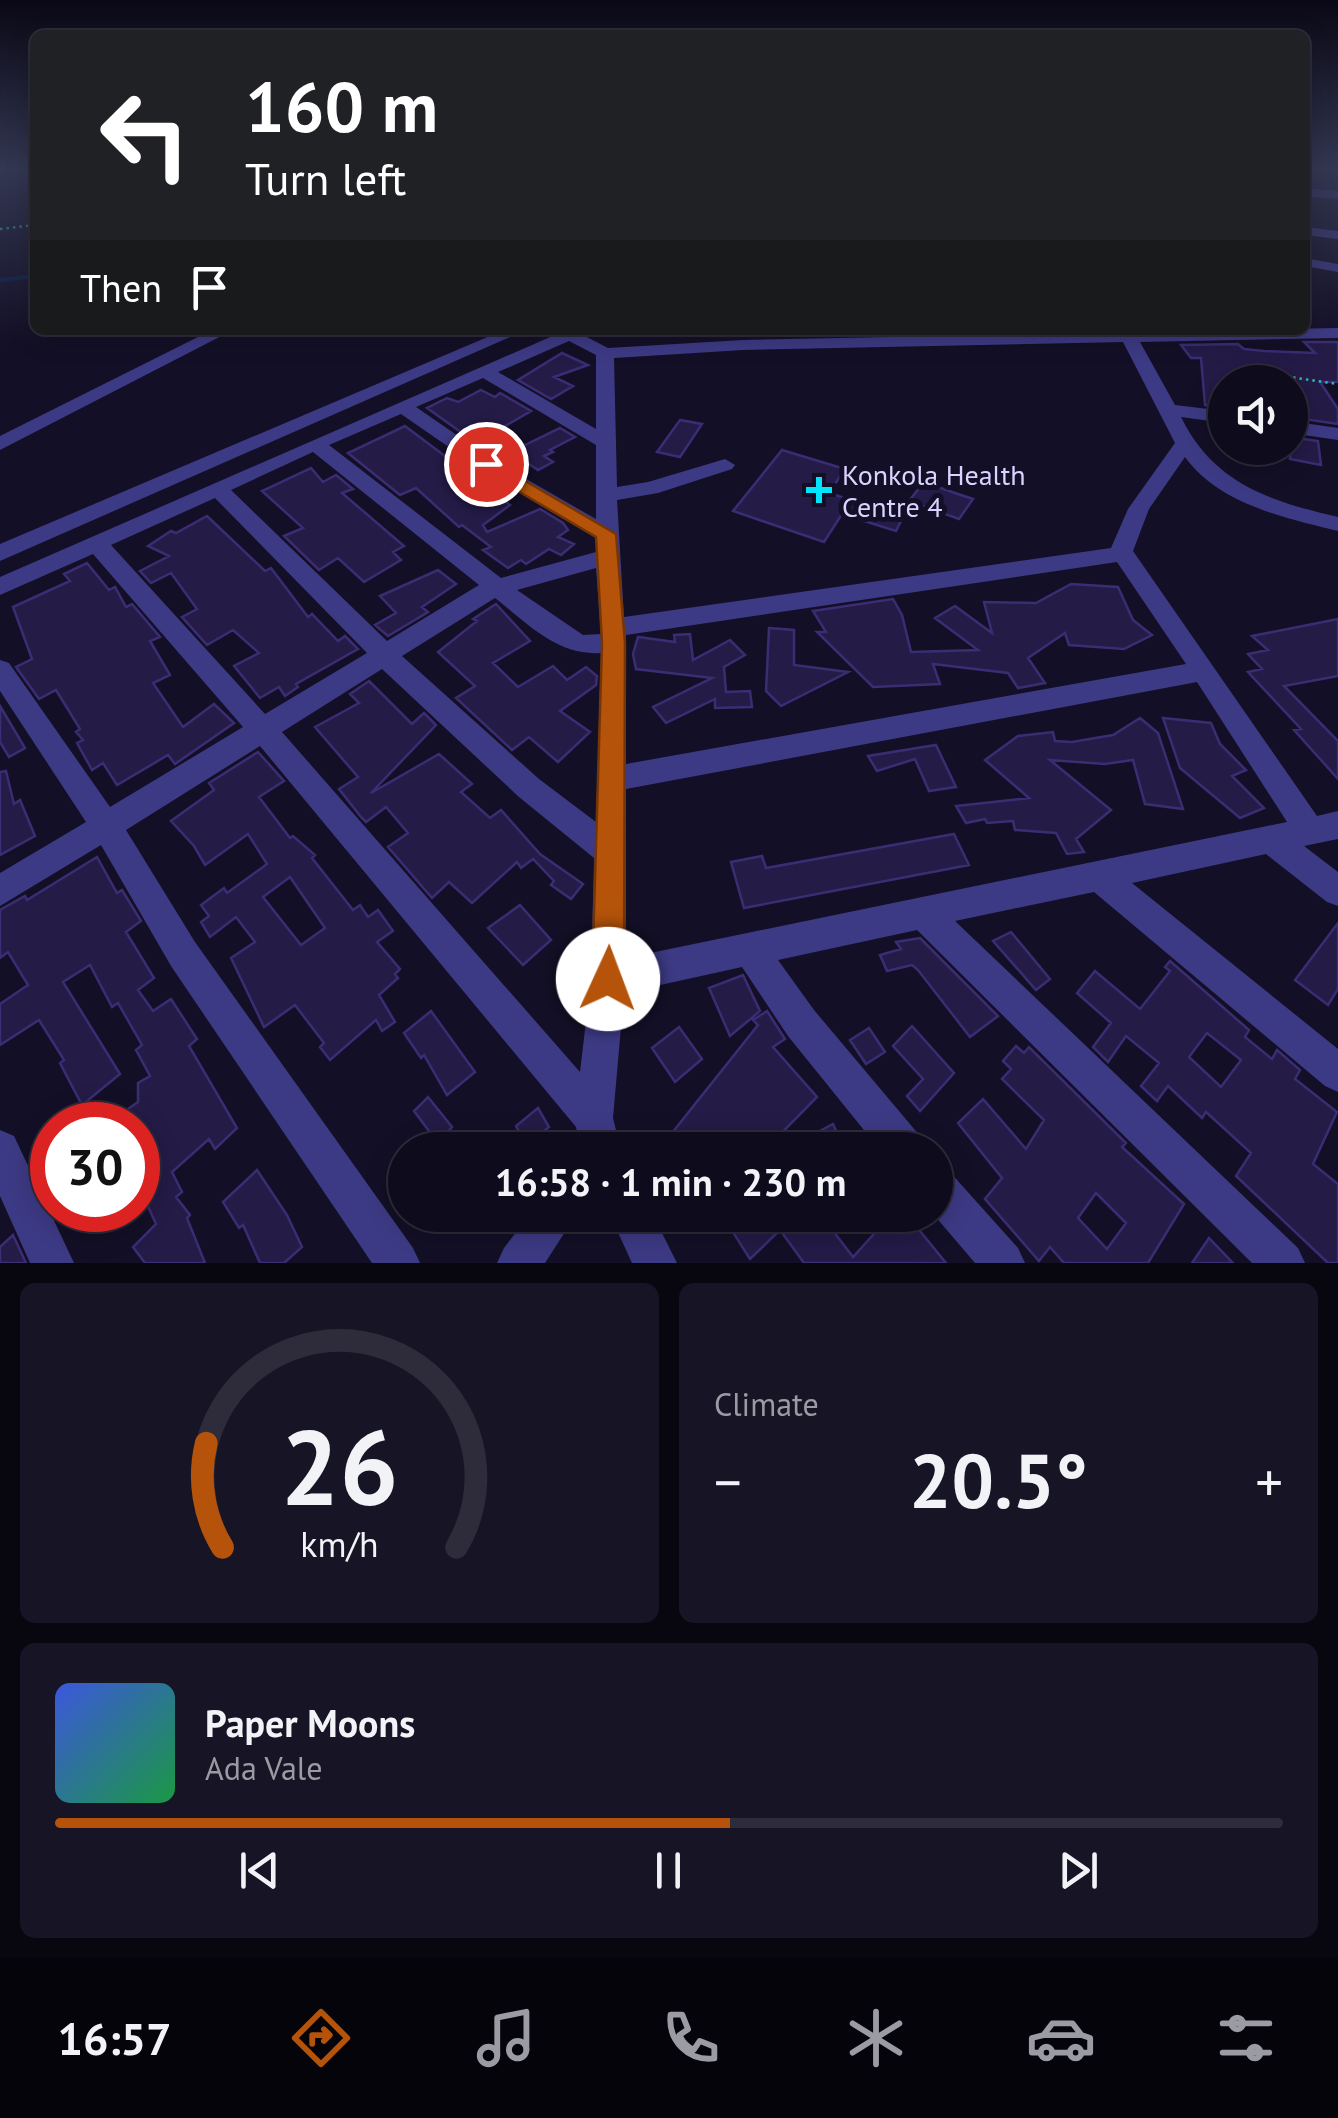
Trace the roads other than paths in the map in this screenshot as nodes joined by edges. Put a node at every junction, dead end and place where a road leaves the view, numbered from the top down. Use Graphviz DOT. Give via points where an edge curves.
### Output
graph roads {
  1 [pos="1310,232"];
  2 [pos="1338,235"];
  3 [pos="1310,263"];
  4 [pos="1338,268"];
  5 [pos="1310,333"];
  6 [pos="1338,333"];
  7 [pos="215,335"];
  8 [pos="506,335"];
  9 [pos="562,335"];
  10 [pos="577,335"];
  11 [pos="762,335"];
  12 [pos="1034,335"];
  13 [pos="1130,335"];
  14 [pos="938,336"];
  15 [pos="743,345"];
  16 [pos="605,353"];
  17 [pos="482,371"];
  18 [pos="402,406"];
  19 [pos="1168,410"];
  20 [pos="1208,415"];
  21 [pos="1308,430"];
  22 [pos="1338,434"];
  23 [pos="605,442"];
  24 [pos="0,444"];
  25 [pos="315,444"];
  26 [pos="1185,445"];
  27 [pos="725,466"];
  28 [pos="1166,472"];
  29 [pos="218,489"];
  30 [pos="1244,493"];
  31 [pos="608,495"];
  32 [pos="1338,524"];
  33 [pos="97,544"];
  34 [pos="606,546"];
  35 [pos="0,553"];
  36 [pos="1121,554"];
  37 [pos="0,588"];
  38 [pos="493,588"];
  39 [pos="612,635"];
  40 [pos="385,653"];
  41 [pos="0,670"];
  42 [pos="1202,671"];
  43 [pos="262,729"];
  44 [pos="611,779"];
  45 [pos="104,827"];
  46 [pos="1324,828"];
  47 [pos="1271,840"];
  48 [pos="612,853"];
  49 [pos="1100,876"];
  50 [pos="0,891"];
  51 [pos="1338,892"];
  52 [pos="925,914"];
  53 [pos="751,950"];
  54 [pos="608,979"];
  55 [pos="1338,1073"];
  56 [pos="594,1118"];
  57 [pos="597,1132"];
  58 [pos="891,1132"];
  59 [pos="0,1150"];
  60 [pos="953,1205"];
  61 [pos="542,1232"];
  62 [pos="640,1232"];
  63 [pos="52,1263"];
  64 [pos="398,1263"];
  65 [pos="519,1263"];
  66 [pos="655,1263"];
  67 [pos="1003,1263"];
  68 [pos="1283,1263"];
  1 -- 2 [label="street"];
  3 -- 4 [label="street"];
  5 -- 6 [label="street"];
  7 -- 24 [label="street"];
  8 -- 35 [label="street"];
  9 -- 17 [label="street"];
  10 -- 16 [label="street"];
  11 -- 15 [label="street"];
  12 -- 14 [label="street"];
  13 -- 19 [label="street"];
  14 -- 15 [label="street"];
  15 -- 16 [label="street"];
  16 -- 23 [label="street"];
  17 -- 18 [label="street"];
  17 -- 23 [label="street"];
  18 -- 25 [label="street"];
  18 -- 34 [label="street"];
  19 -- 20 [label="street"];
  19 -- 26 [label="street"];
  21 -- 22 [label="street"];
  23 -- 31 [label="street"];
  25 -- 29 [label="street"];
  25 -- 38 [label="street"];
  26 -- 28 [label="street"];
  26 -- 30 [label="street"];
  27 -- 31 [label="street"];
  28 -- 30 [label="street"];
  28 -- 36 [label="street" via="1133,512"];
  29 -- 33 [label="street"];
  29 -- 40 [label="street"];
  30 -- 32 [label="street"];
  31 -- 34 [label="street"];
  33 -- 37 [label="street"];
  33 -- 43 [label="street"];
  34 -- 38 [label="street"];
  34 -- 39 [label="street"];
  36 -- 39 [label="street"];
  36 -- 42 [label="street"];
  38 -- 39 [label="street" via="579,645"];
  38 -- 40 [label="street"];
  39 -- 44 [label="street"];
  40 -- 43 [label="street"];
  40 -- 48 [label="street" via="431,701"];
  41 -- 45 [label="street"];
  42 -- 44 [label="street"];
  42 -- 46 [label="street"];
  43 -- 45 [label="street"];
  43 -- 56 [label="street"];
  44 -- 48 [label="street"];
  45 -- 50 [label="street"];
  45 -- 64 [label="street" via="183,954"];
  46 -- 47 [label="street"];
  47 -- 49 [label="street"];
  47 -- 51 [label="street"];
  48 -- 54 [label="street"];
  49 -- 52 [label="street"];
  49 -- 55 [label="street"];
  52 -- 53 [label="street"];
  52 -- 68 [label="street"];
  53 -- 54 [label="street"];
  53 -- 58 [label="street"];
  54 -- 56 [label="street"];
  56 -- 57 [label="street"];
  59 -- 63 [label="street"];
  60 -- 67 [label="street"];
  61 -- 65 [label="street"];
  62 -- 66 [label="street"];
}
